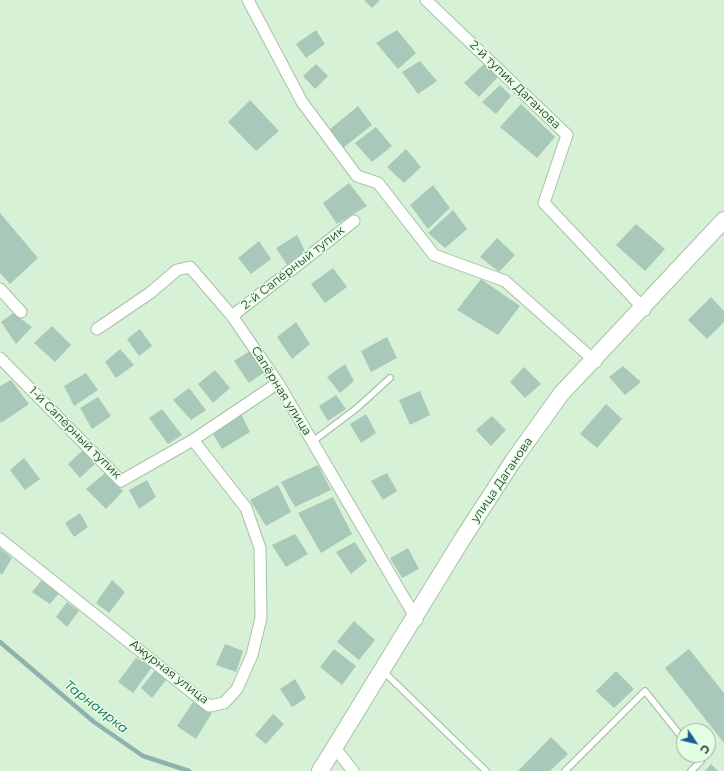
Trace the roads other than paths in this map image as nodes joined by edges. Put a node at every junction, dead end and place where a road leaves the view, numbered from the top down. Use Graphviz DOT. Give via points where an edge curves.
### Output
graph roads {
  1 [pos="248,0"];
  2 [pos="426,0"];
  3 [pos="354,220"];
  4 [pos="724,220"];
  5 [pos="724,225"];
  6 [pos="0,289"];
  7 [pos="643,309"];
  8 [pos="21,312"];
  9 [pos="232,316"];
  10 [pos="97,329"];
  11 [pos="0,358"];
  12 [pos="595,361"];
  13 [pos="390,378"];
  14 [pos="278,383"];
  15 [pos="193,440"];
  16 [pos="312,442"];
  17 [pos="0,539"];
  18 [pos="416,619"];
  19 [pos="384,671"];
  20 [pos="676,730"];
  21 [pos="336,749"];
  22 [pos="699,763"];
  23 [pos="320,771"];
  24 [pos="324,771"];
  25 [pos="353,771"];
  26 [pos="486,771"];
  27 [pos="565,771"];
  28 [pos="691,771"];
  1 -- 12 [label="street" via="302,102 357,176 378,183 434,255 505,282"];
  2 -- 7 [label="street, 2-й тупик Даганова" via="567,135 544,203"];
  3 -- 9 [label="street, 2-й Сапёрный тупик"];
  4 -- 7 [label="main road, улица Даганова"];
  5 -- 7 [label="main road, улица Даганова"];
  6 -- 8 [label="street"];
  7 -- 12 [label="main road, улица Даганова"];
  9 -- 10 [label="street, Сапёрная улица" via="190,267 177,270 150,293"];
  9 -- 14 [label="street, Сапёрная улица"];
  11 -- 15 [label="street, 1-й Сапёрный тупик" via="121,481"];
  12 -- 18 [label="main road, улица Даганова" via="561,394 513,461 463,538"];
  13 -- 16 [label="lane" via="357,408"];
  14 -- 15 [label="street, 1-й Сапёрный тупик"];
  14 -- 16 [label="street, Сапёрная улица"];
  15 -- 17 [label="street, Ажурная улица" via="246,508 260,548 261,618 252,655 237,689 224,702 209,706"];
  16 -- 18 [label="street, Сапёрная улица"];
  18 -- 19 [label="main road, улица Даганова"];
  19 -- 21 [label="main road, улица Даганова"];
  19 -- 26 [label="lane"];
  20 -- 27 [label="lane" via="645,691"];
  21 -- 23 [label="main road, улица Даганова"];
  21 -- 24 [label="main road, улица Даганова"];
  21 -- 25 [label="street"];
  22 -- 28 [label="lane"];
}
